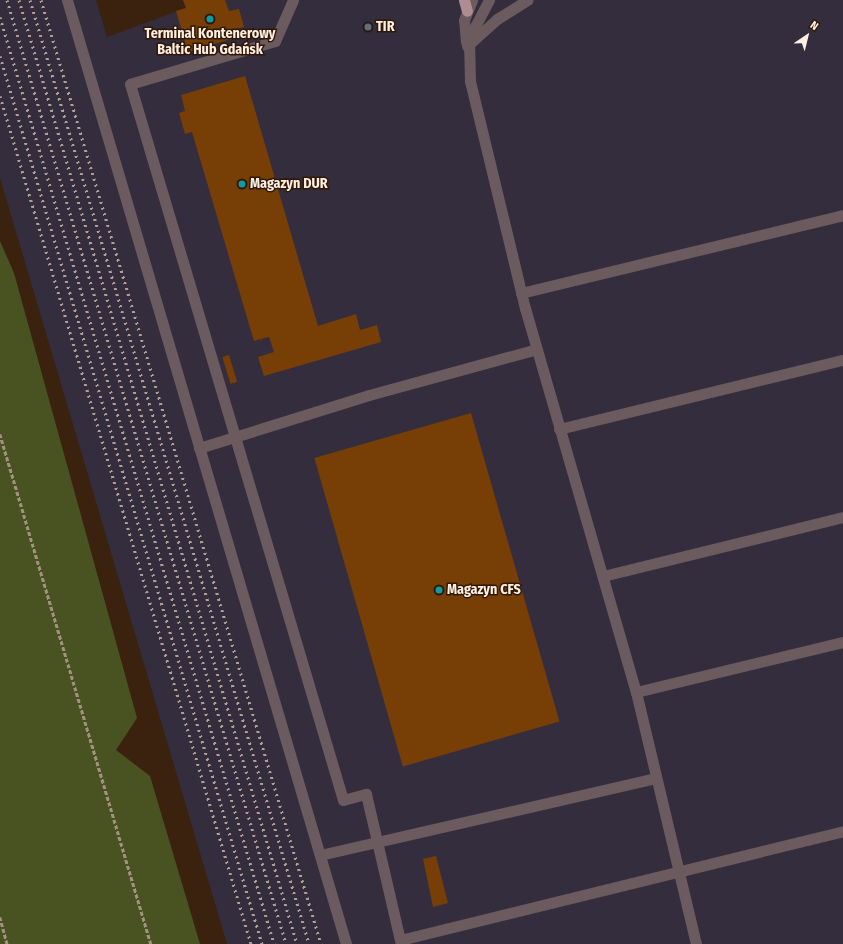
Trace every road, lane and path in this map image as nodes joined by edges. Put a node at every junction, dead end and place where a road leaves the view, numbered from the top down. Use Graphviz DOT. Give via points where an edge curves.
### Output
graph roads {
  1 [pos="67,0"];
  2 [pos="293,0"];
  3 [pos="472,0"];
  4 [pos="489,0"];
  5 [pos="528,0"];
  6 [pos="465,5"];
  7 [pos="467,46"];
  8 [pos="843,215"];
  9 [pos="521,293"];
  10 [pos="536,349"];
  11 [pos="843,360"];
  12 [pos="559,429"];
  13 [pos="0,434"];
  14 [pos="234,437"];
  15 [pos="199,448"];
  16 [pos="843,517"];
  17 [pos="603,576"];
  18 [pos="843,642"];
  19 [pos="636,692"];
  20 [pos="655,778"];
  21 [pos="843,831"];
  22 [pos="377,842"];
  23 [pos="320,855"];
  24 [pos="679,871"];
  25 [pos="0,917"];
  26 [pos="401,942"];
  27 [pos="7,944"];
  28 [pos="151,944"];
  29 [pos="346,944"];
  30 [pos="696,944"];
  1 -- 15 [label="lane"];
  2 -- 14 [label="lane" via="274,41 130,84"];
  3 -- 6 [label="lane"];
  4 -- 7 [label="lane" via="475,22"];
  5 -- 7 [label="lane" via="497,19"];
  6 -- 7 [label="lane" via="464,29"];
  7 -- 9 [label="lane" via="470,81"];
  8 -- 9 [label="lane"];
  9 -- 10 [label="lane"];
  10 -- 12 [label="lane"];
  10 -- 14 [label="lane" via="375,393"];
  11 -- 12 [label="lane"];
  12 -- 17 [label="lane"];
  13 -- 28 [label="path"];
  14 -- 15 [label="lane"];
  14 -- 22 [label="lane" via="343,800 366,794"];
  15 -- 23 [label="lane"];
  16 -- 17 [label="lane"];
  17 -- 19 [label="lane"];
  18 -- 19 [label="lane"];
  19 -- 20 [label="lane"];
  20 -- 22 [label="lane"];
  20 -- 24 [label="lane"];
  21 -- 24 [label="lane"];
  22 -- 23 [label="lane"];
  22 -- 26 [label="lane"];
  23 -- 29 [label="lane"];
  24 -- 26 [label="lane"];
  24 -- 30 [label="lane"];
  25 -- 27 [label="path"];
}
